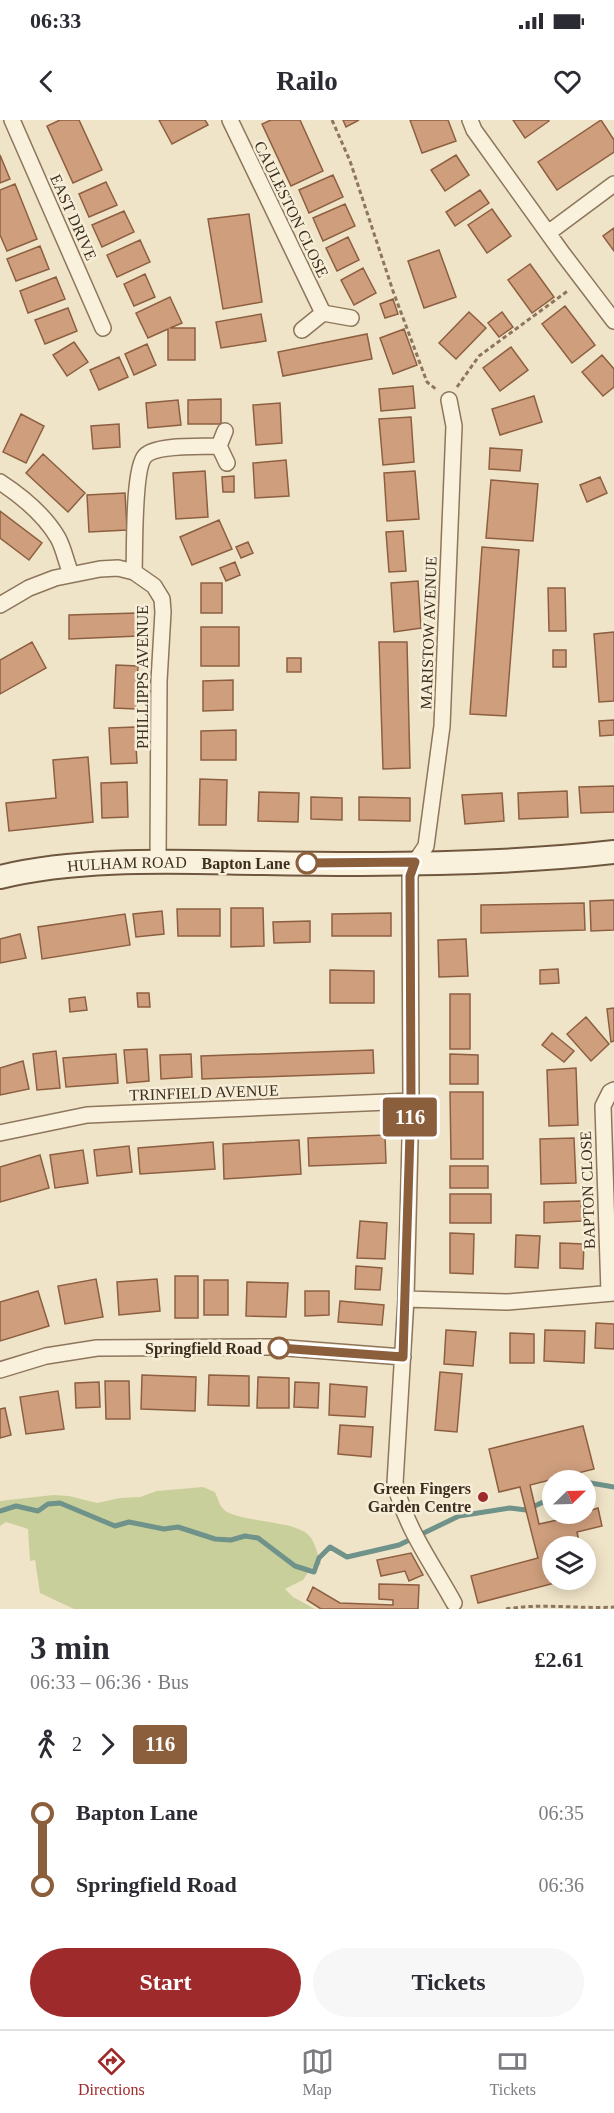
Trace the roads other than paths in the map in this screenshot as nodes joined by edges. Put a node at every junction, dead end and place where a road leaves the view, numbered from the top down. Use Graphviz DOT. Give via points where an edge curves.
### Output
graph roads {
  1 [pos="12,120"];
  2 [pos="230,120"];
  3 [pos="470,120"];
  4 [pos="614,184"];
  5 [pos="548,233"];
  6 [pos="323,314"];
  7 [pos="351,318"];
  8 [pos="614,321"];
  9 [pos="103,328"];
  10 [pos="302,330"];
  11 [pos="449,400"];
  12 [pos="225,431"];
  13 [pos="219,446"];
  14 [pos="227,463"];
  15 [pos="0,482"];
  16 [pos="134,572"];
  17 [pos="71,574"];
  18 [pos="0,605"];
  19 [pos="614,852"];
  20 [pos="415,862"];
  21 [pos="158,863"];
  22 [pos="0,877"];
  23 [pos="614,1090"];
  24 [pos="411,1101"];
  25 [pos="0,1133"];
  26 [pos="612,1293"];
  27 [pos="406,1299"];
  28 [pos="403,1357"];
  29 [pos="0,1370"];
  30 [pos="454,1603"];
  1 -- 9 [label="street, EAST DRIVE"];
  2 -- 6 [label="street, CAULESTON CLOSE"];
  3 -- 5 [label="street"];
  4 -- 5 [label="street"];
  5 -- 8 [label="street"];
  6 -- 7 [label="street"];
  6 -- 10 [label="street"];
  11 -- 20 [label="street, MARISTOW AVENUE" via="454,426 442,726 426,846"];
  12 -- 13 [label="street"];
  13 -- 14 [label="street"];
  13 -- 16 [label="street" via="159,449 145,455 140,466"];
  15 -- 17 [label="street" via="22,496 44,518 58,539"];
  16 -- 17 [label="street" via="118,568"];
  16 -- 21 [label="street, PHILLIPPS AVENUE" via="154,586 162,599"];
  17 -- 18 [label="street" via="29,588"];
  19 -- 20 [label="street, HULHAM ROAD"];
  20 -- 21 [label="street, HULHAM ROAD"];
  20 -- 24 [label="street" via="410,876"];
  21 -- 22 [label="street, HULHAM ROAD" via="93,863"];
  23 -- 26 [label="street, BAPTON CLOSE" via="603,1106"];
  24 -- 25 [label="street, TRINFIELD AVENUE" via="87,1115"];
  24 -- 27 [label="street"];
  26 -- 27 [label="street, BAPTON CLOSE" via="507,1302"];
  27 -- 28 [label="street"];
  28 -- 29 [label="street" via="274,1347 97,1348 45,1356"];
  28 -- 30 [label="street" via="394,1483 411,1529"];
}
